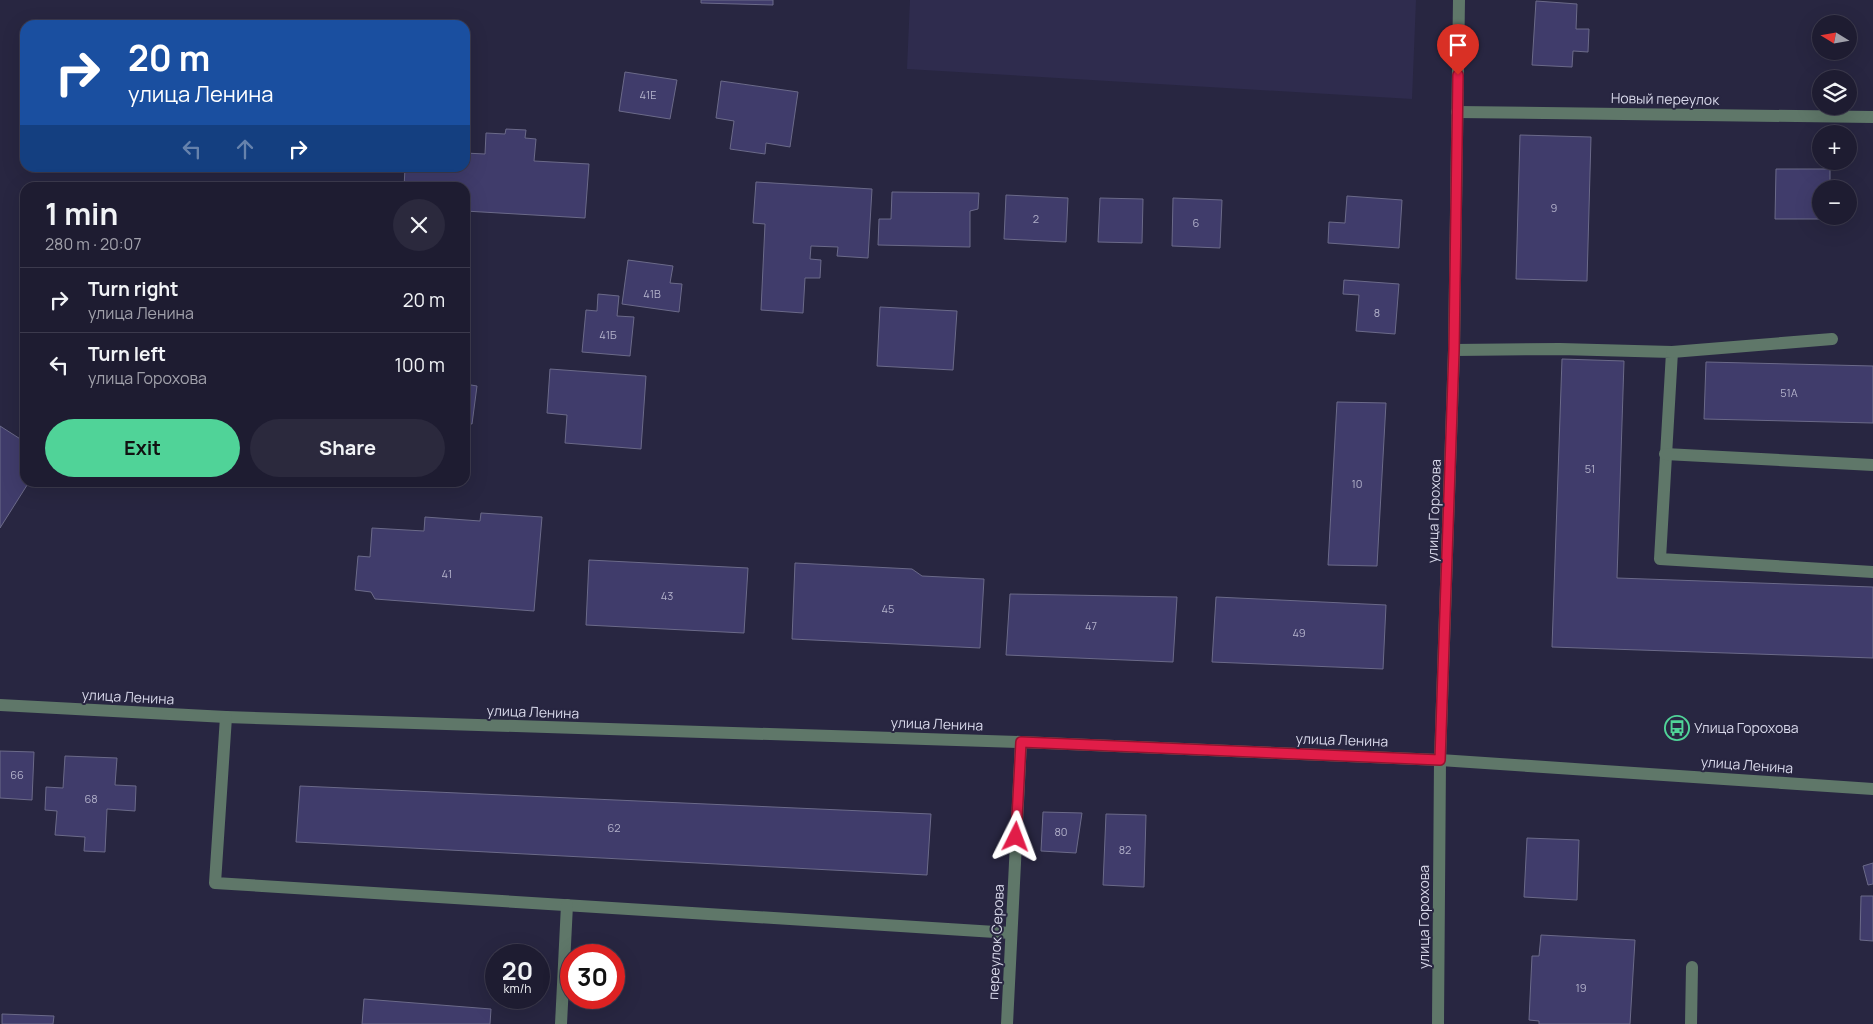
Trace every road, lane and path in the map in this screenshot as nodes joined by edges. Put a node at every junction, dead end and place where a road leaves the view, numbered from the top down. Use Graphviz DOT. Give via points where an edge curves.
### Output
graph roads {
  1 [pos="1459,0"];
  2 [pos="1457,112"];
  3 [pos="1873,117"];
  4 [pos="1832,339"];
  5 [pos="1454,350"];
  6 [pos="1672,352"];
  7 [pos="1665,454"];
  8 [pos="1873,465"];
  9 [pos="1873,572"];
  10 [pos="0,705"];
  11 [pos="226,717"];
  12 [pos="1021,742"];
  13 [pos="1440,760"];
  14 [pos="1873,789"];
  15 [pos="567,905"];
  16 [pos="1011,933"];
  17 [pos="1692,967"];
  18 [pos="561,1024"];
  19 [pos="1007,1024"];
  20 [pos="1438,1024"];
  21 [pos="1691,1024"];
  1 -- 2 [label="street, улица Горохова"];
  2 -- 3 [label="street, Новый переулок"];
  2 -- 5 [label="street, улица Горохова"];
  4 -- 6 [label="street"];
  5 -- 6 [label="street"];
  5 -- 13 [label="street, улица Горохова"];
  6 -- 7 [label="street"];
  7 -- 8 [label="street"];
  7 -- 9 [label="street" via="1660,559"];
  10 -- 11 [label="street, улица Ленина"];
  11 -- 12 [label="street, улица Ленина"];
  11 -- 15 [label="street" via="215,883"];
  12 -- 13 [label="street, улица Ленина"];
  12 -- 16 [label="street, переулок Серова"];
  13 -- 14 [label="street, улица Ленина"];
  13 -- 20 [label="street, улица Горохова"];
  15 -- 16 [label="street"];
  15 -- 18 [label="street"];
  16 -- 19 [label="street, переулок Серова"];
  17 -- 21 [label="street"];
}
